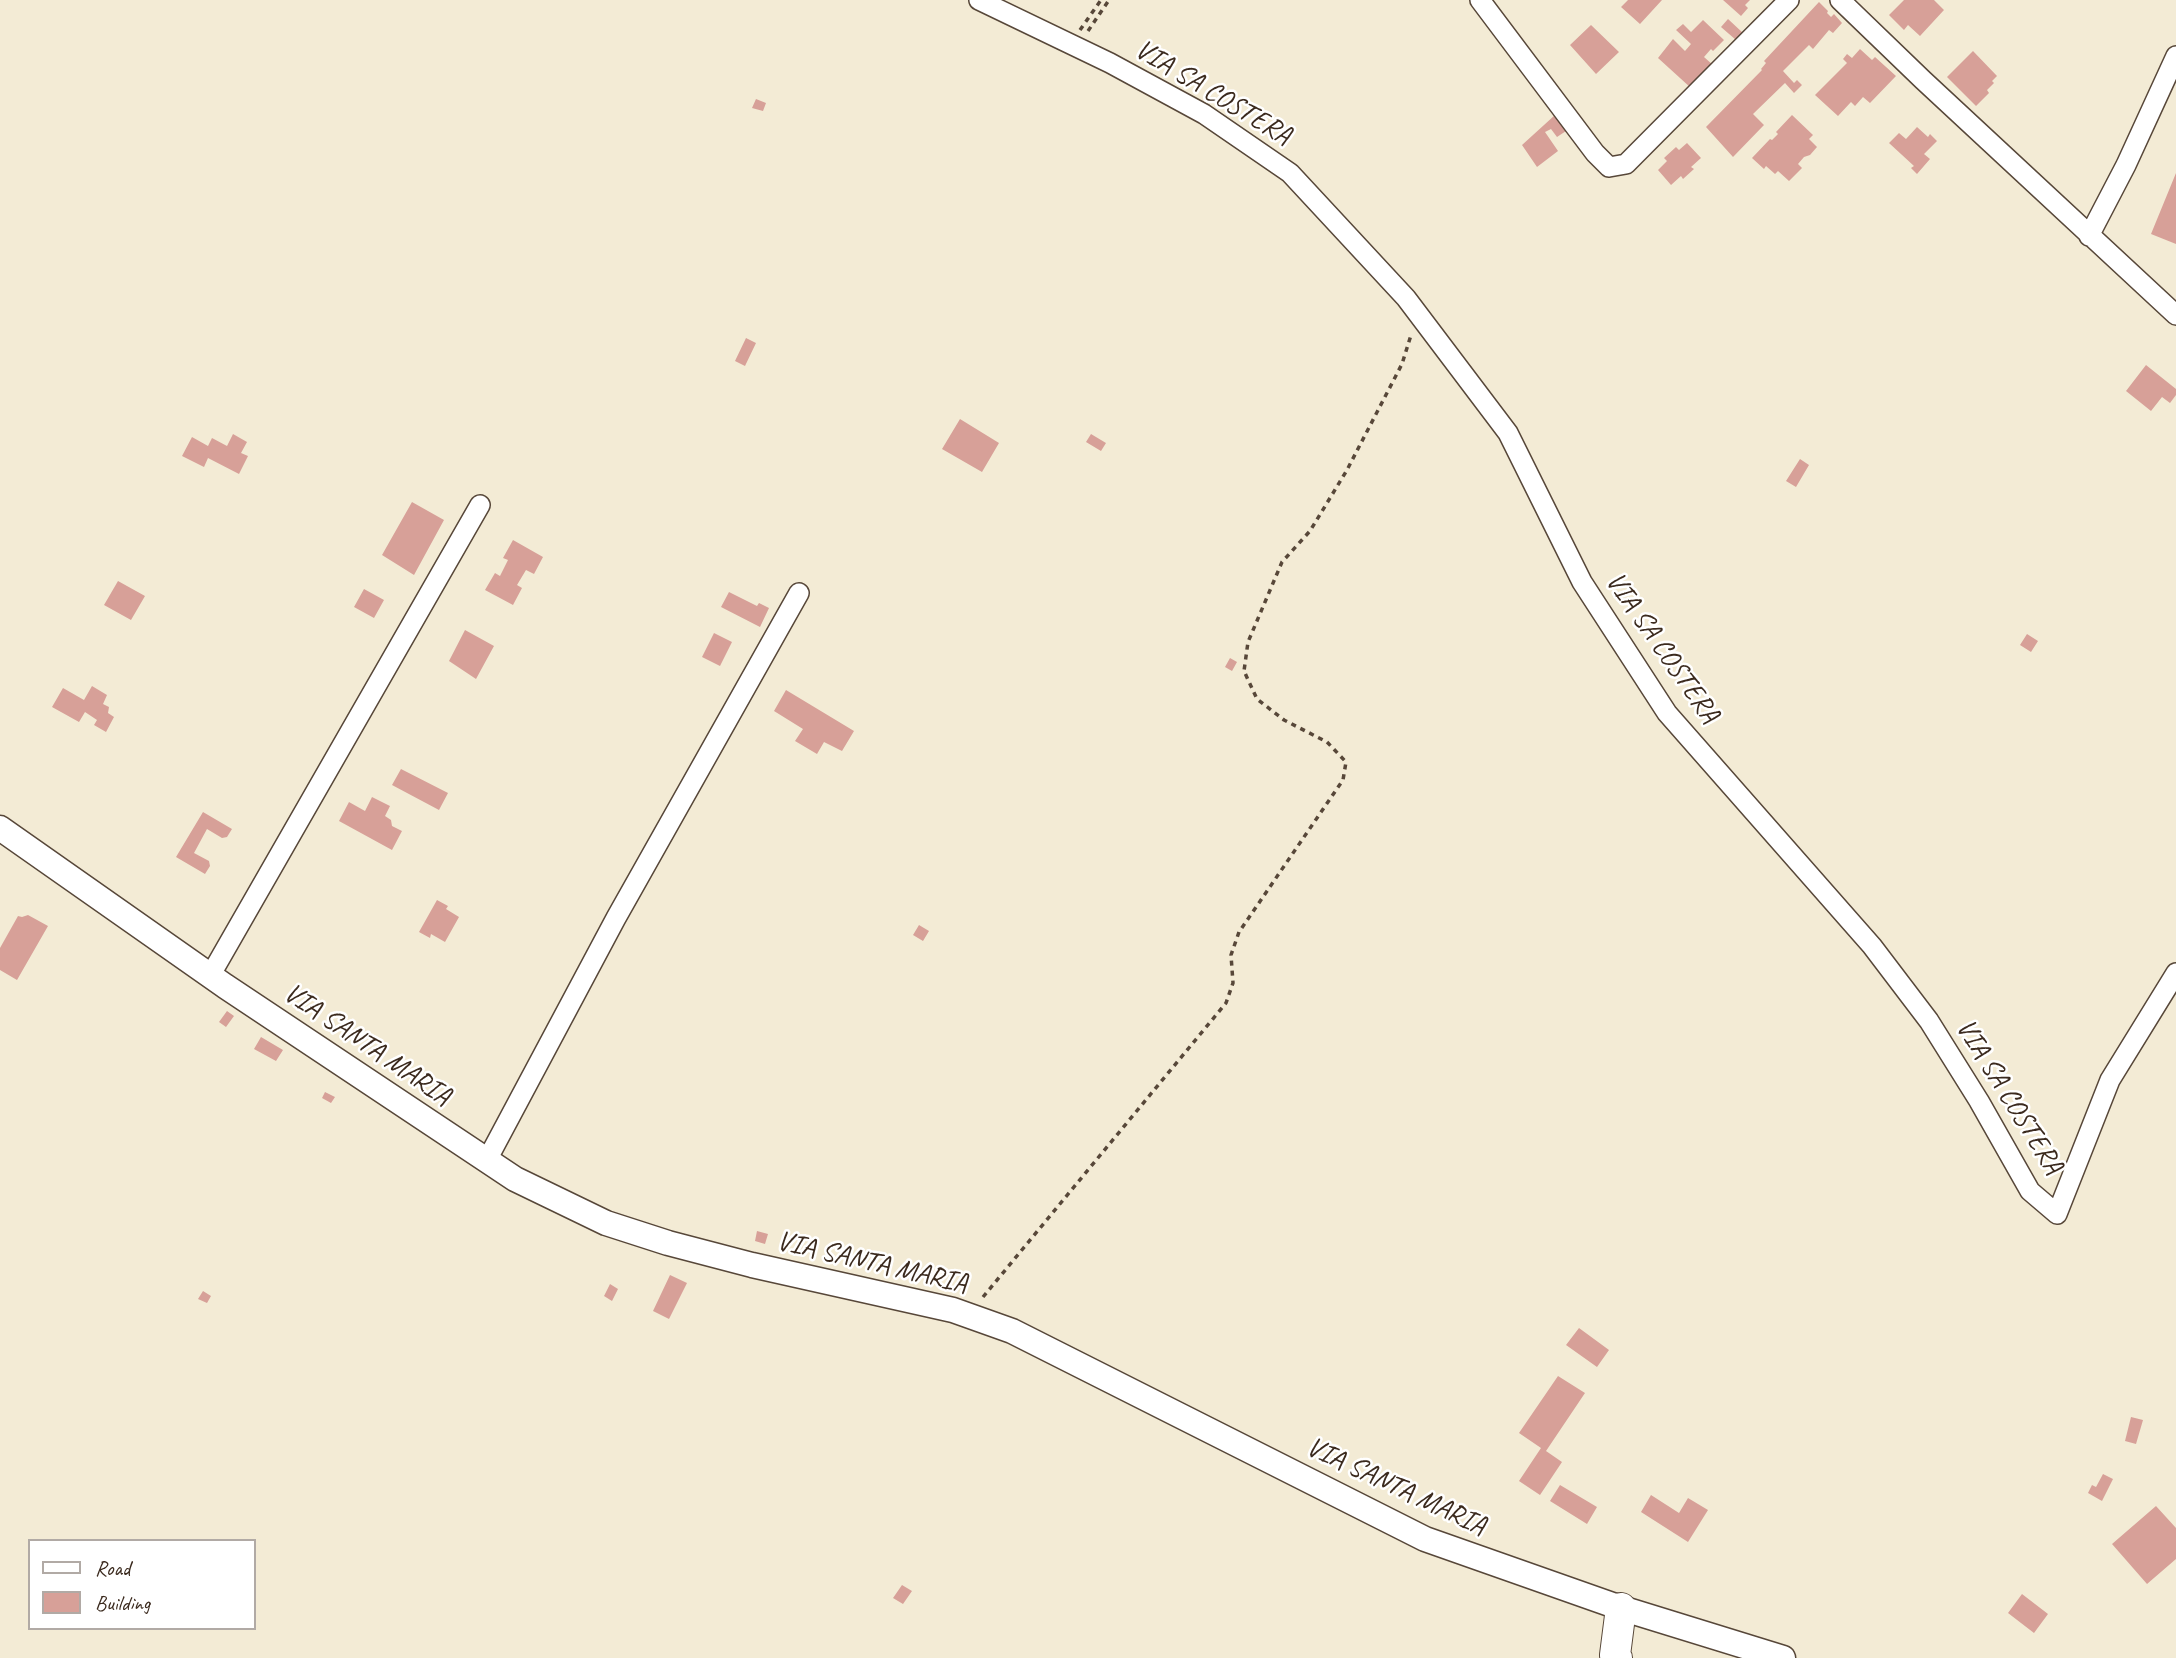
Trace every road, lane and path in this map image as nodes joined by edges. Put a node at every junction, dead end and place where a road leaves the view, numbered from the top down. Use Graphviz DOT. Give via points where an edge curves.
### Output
graph roads {
  1 [pos="979,0"];
  2 [pos="1101,0"];
  3 [pos="1109,0"];
  4 [pos="1480,0"];
  5 [pos="1789,0"];
  6 [pos="1840,0"];
  7 [pos="1073,46"];
  8 [pos="2176,56"];
  9 [pos="2089,236"];
  10 [pos="1417,313"];
  11 [pos="2176,315"];
  12 [pos="480,505"];
  13 [pos="799,593"];
  14 [pos="0,828"];
  15 [pos="2176,973"];
  16 [pos="211,976"];
  17 [pos="487,1160"];
  18 [pos="968,1315"];
  19 [pos="1621,1608"];
  20 [pos="1616,1658"];
  21 [pos="1783,1658"];
  1 -- 7 [label="street, VIA SA COSTERA"];
  2 -- 7 [label="path"];
  3 -- 7 [label="path"];
  4 -- 5 [label="street" via="1609,167 1626,164"];
  6 -- 9 [label="street"];
  7 -- 10 [label="street, VIA SA COSTERA" via="1204,114 1290,173"];
  8 -- 9 [label="street"];
  9 -- 11 [label="street"];
  10 -- 15 [label="street, VIA SA COSTERA" via="1508,433 1583,582 1667,713 1872,946 1929,1021 2030,1191 2056,1214 2109,1080"];
  10 -- 18 [label="path" via="1402,364 1348,470 1310,531 1282,562 1248,642 1244,671 1257,699 1284,720 1327,742 1346,762 1343,780 1238,932 1231,955 1233,983 1226,1003"];
  12 -- 16 [label="street"];
  13 -- 17 [label="street" via="616,918"];
  14 -- 16 [label="street, VIA SANTA MARIA"];
  16 -- 17 [label="street, VIA SANTA MARIA"];
  17 -- 18 [label="street, VIA SANTA MARIA" via="515,1179 606,1223 668,1243"];
  18 -- 19 [label="street, VIA SANTA MARIA" via="1012,1331 1425,1539"];
  19 -- 20 [label="main road"];
  19 -- 21 [label="street, VIA SANTA MARIA"];
}
